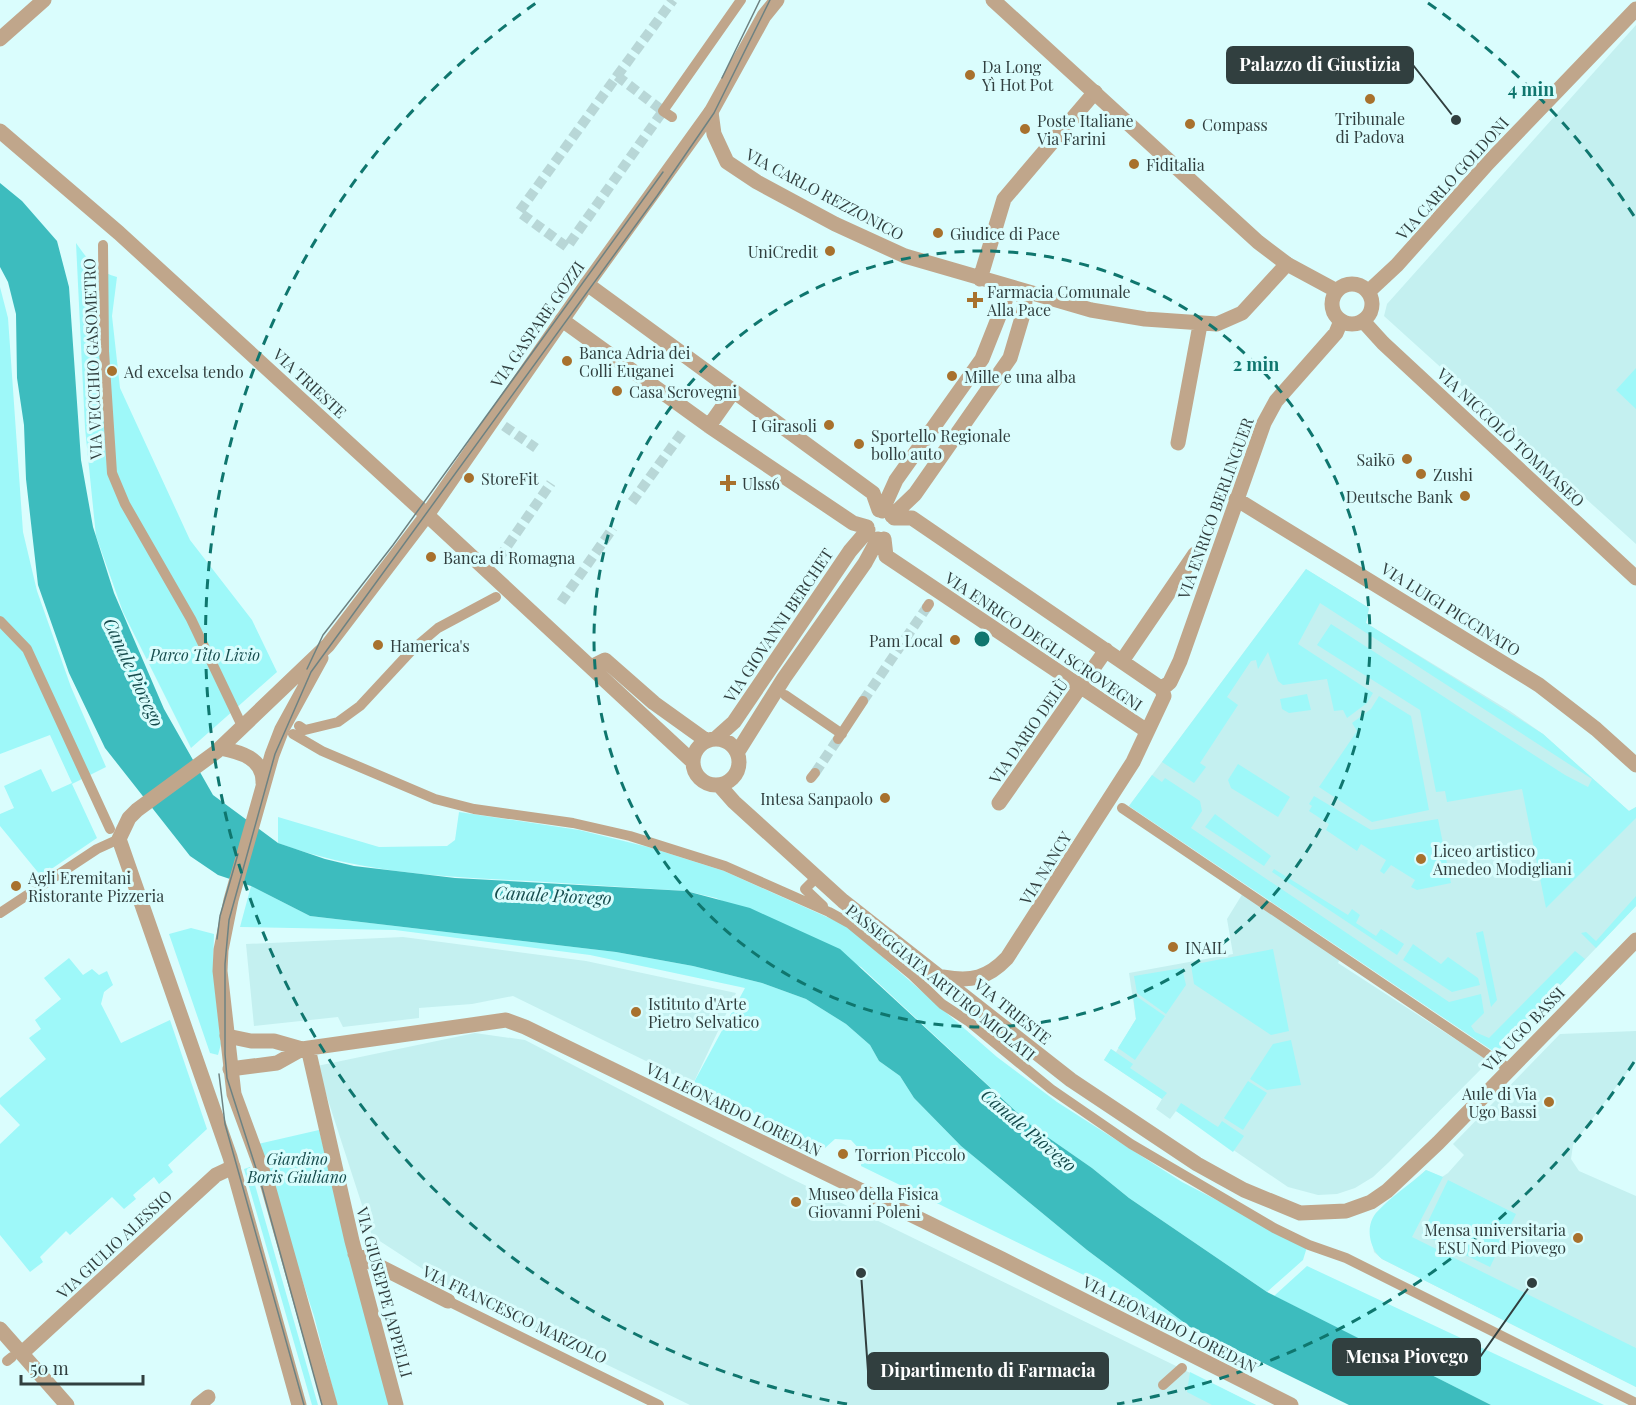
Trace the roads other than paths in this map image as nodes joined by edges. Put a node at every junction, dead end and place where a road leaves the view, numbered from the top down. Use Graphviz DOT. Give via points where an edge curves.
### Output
graph roads {
  1 [pos="44,0"];
  2 [pos="741,0"];
  3 [pos="766,0"];
  4 [pos="777,0"];
  5 [pos="993,0"];
  6 [pos="1636,9"];
  7 [pos="764,16"];
  8 [pos="0,39"];
  9 [pos="1095,92"];
  10 [pos="711,112"];
  11 [pos="672,117"];
  12 [pos="0,131"];
  13 [pos="103,245"];
  14 [pos="1287,264"];
  15 [pos="980,279"];
  16 [pos="587,284"];
  17 [pos="1018,290"];
  18 [pos="1337,291"];
  19 [pos="1368,292"];
  20 [pos="562,320"];
  21 [pos="1341,321"];
  22 [pos="1363,321"];
  23 [pos="1200,325"];
  24 [pos="982,360"];
  25 [pos="1002,373"];
  26 [pos="733,392"];
  27 [pos="709,426"];
  28 [pos="1178,443"];
  29 [pos="1236,498"];
  30 [pos="887,514"];
  31 [pos="427,515"];
  32 [pos="874,534"];
  33 [pos="1195,554"];
  34 [pos="1636,578"];
  35 [pos="496,597"];
  36 [pos="0,621"];
  37 [pos="328,645"];
  38 [pos="1106,650"];
  39 [pos="1122,661"];
  40 [pos="591,667"];
  41 [pos="1080,688"];
  42 [pos="1162,689"];
  43 [pos="785,695"];
  44 [pos="862,702"];
  45 [pos="243,728"];
  46 [pos="1147,731"];
  47 [pos="711,740"];
  48 [pos="218,750"];
  49 [pos="737,753"];
  50 [pos="693,762"];
  51 [pos="1636,765"];
  52 [pos="719,785"];
  53 [pos="261,793"];
  54 [pos="999,803"];
  55 [pos="1122,808"];
  56 [pos="115,834"];
  57 [pos="817,877"];
  58 [pos="829,912"];
  59 [pos="0,913"];
  60 [pos="1636,940"];
  61 [pos="941,976"];
  62 [pos="227,1036"];
  63 [pos="305,1048"];
  64 [pos="200,1064"];
  65 [pos="230,1069"];
  66 [pos="1509,1069"];
  67 [pos="233,1167"];
  68 [pos="1317,1214"];
  69 [pos="355,1254"];
  70 [pos="448,1301"];
  71 [pos="0,1329"];
  72 [pos="14,1357"];
  73 [pos="1182,1368"];
  74 [pos="1163,1385"];
  75 [pos="1636,1403"];
  76 [pos="67,1405"];
  77 [pos="299,1405"];
  78 [pos="330,1405"];
  79 [pos="396,1405"];
  80 [pos="659,1405"];
  81 [pos="1291,1405"];
  1 -- 8 [label="street"];
  2 -- 11 [label="street" via="663,111"];
  3 -- 7 [label="street, VIA GASPARE GOZZI"];
  4 -- 7 [label="street, VIA GASPARE GOZZI"];
  5 -- 9 [label="street"];
  6 -- 19 [label="street, VIA CARLO GOLDONI"];
  7 -- 10 [label="street, VIA GASPARE GOZZI"];
  9 -- 14 [label="street"];
  9 -- 15 [label="street" via="1004,199"];
  10 -- 15 [label="street, VIA CARLO REZZONICO" via="714,134 726,162 757,182 905,256"];
  10 -- 16 [label="street, VIA GASPARE GOZZI"];
  12 -- 31 [label="street, VIA TRIESTE" via="112,226"];
  13 -- 45 [label="street, VIA VECCHIO GASOMETRO" via="104,351 112,473"];
  14 -- 18 [label="street"];
  14 -- 23 [label="street, VIA CARLO REZZONICO" via="1242,313 1217,324"];
  15 -- 17 [label="street, VIA CARLO REZZONICO"];
  16 -- 20 [label="street, VIA GASPARE GOZZI"];
  16 -- 26 [label="street"];
  17 -- 23 [label="street, VIA CARLO REZZONICO" via="1091,310"];
  17 -- 24 [label="street" via="1007,296 1002,305"];
  17 -- 25 [label="street" via="1025,301 1024,311"];
  18 -- 19 [label="street" via="1353,284"];
  18 -- 21 [label="street" via="1333,310"];
  19 -- 22 [label="street" via="1372,304"];
  20 -- 27 [label="street"];
  20 -- 31 [label="street, VIA GASPARE GOZZI"];
  21 -- 22 [label="street"];
  21 -- 29 [label="street, VIA ENRICO BERLINGUER" via="1336,333 1276,401"];
  22 -- 34 [label="street, VIA NICCOLÒ TOMMASEO"];
  23 -- 28 [label="street"];
  24 -- 25 [label="street"];
  24 -- 30 [label="street" via="896,480"];
  25 -- 30 [label="street" via="915,494"];
  26 -- 27 [label="street"];
  26 -- 30 [label="street" via="873,493"];
  27 -- 32 [label="street"];
  29 -- 42 [label="street, VIA ENRICO BERLINGUER" via="1180,661"];
  29 -- 51 [label="street, VIA LUIGI PICCINATO" via="1539,685"];
  30 -- 32 [label="street" via="871,514"];
  30 -- 32 [label="street" via="895,528"];
  30 -- 38 [label="street, VIA ENRICO DEGLI SCROVEGNI" via="912,518"];
  31 -- 37 [label="street, VIA GASPARE GOZZI"];
  31 -- 40 [label="street, VIA TRIESTE"];
  32 -- 41 [label="street, VIA ENRICO DEGLI SCROVEGNI" via="886,556"];
  32 -- 47 [label="street, VIA GIOVANNI BERCHET" via="850,551 734,722"];
  32 -- 49 [label="street" via="865,563"];
  33 -- 39 [label="street, VIA ENRICO DEGLI SCROVEGNI"];
  35 -- 58 [label="street, PASSEGGIATA ARTURO MIOLATI" via="438,628 360,706 338,722 296,730 322,751 435,799 630,836 725,866"];
  36 -- 56 [label="street" via="27,649"];
  37 -- 45 [label="street, VIA GASPARE GOZZI"];
  37 -- 53 [label="street, VIA GASPARE GOZZI" via="282,729"];
  38 -- 39 [label="street, VIA ENRICO DEGLI SCROVEGNI"];
  38 -- 41 [label="street, VIA DARIO DELÙ"];
  39 -- 42 [label="street, VIA ENRICO DEGLI SCROVEGNI"];
  40 -- 47 [label="street" via="605,660 654,703"];
  40 -- 50 [label="street, VIA TRIESTE"];
  41 -- 46 [label="street, VIA ENRICO DEGLI SCROVEGNI"];
  41 -- 54 [label="street, VIA DARIO DELÙ"];
  42 -- 46 [label="street, VIA ENRICO DEGLI SCROVEGNI" via="1163,700"];
  43 -- 44 [label="street" via="840,736"];
  45 -- 48 [label="street, VIA GASPARE GOZZI"];
  46 -- 61 [label="street, VIA NANCY" via="1108,804 1007,958 983,977 962,981"];
  47 -- 49 [label="street" via="729,743"];
  47 -- 50 [label="street" via="698,748"];
  48 -- 53 [label="street" via="237,751 257,763 263,775"];
  48 -- 56 [label="street, VIA GASPARE GOZZI" via="137,810"];
  49 -- 52 [label="street" via="739,766 734,776"];
  50 -- 52 [label="street, VIA TRIESTE" via="701,780"];
  52 -- 57 [label="street, VIA TRIESTE"];
  53 -- 62 [label="street, VIA GASPARE GOZZI" via="221,950"];
  55 -- 66 [label="street"];
  56 -- 59 [label="street"];
  56 -- 64 [label="street"];
  57 -- 58 [label="street, PASSEGGIATA ARTURO MIOLATI" via="805,889"];
  57 -- 61 [label="street, VIA TRIESTE"];
  58 -- 75 [label="street, PASSEGGIATA ARTURO MIOLATI" via="849,923 942,1004 1060,1095 1197,1185 1309,1245 1346,1258"];
  60 -- 66 [label="street, VIA UGO BASSI"];
  61 -- 68 [label="street, VIA TRIESTE" via="1071,1080 1187,1158 1286,1209"];
  62 -- 63 [label="street"];
  62 -- 65 [label="street, VIA GASPARE GOZZI"];
  63 -- 65 [label="street" via="277,1063"];
  63 -- 69 [label="street, VIA GIUSEPPE JAPPELLI"];
  63 -- 81 [label="street, VIA LEONARDO LOREDAN" via="506,1020 1002,1259"];
  64 -- 65 [label="street" via="211,1070"];
  64 -- 67 [label="street"];
  65 -- 78 [label="street, VIA GASPARE GOZZI" via="234,1094 268,1186"];
  66 -- 68 [label="street, VIA UGO BASSI" via="1387,1191 1359,1207"];
  67 -- 72 [label="street, VIA GIULIO ALESSIO" via="216,1174"];
  67 -- 77 [label="street"];
  69 -- 70 [label="street, VIA FRANCESCO MARZOLO"];
  69 -- 79 [label="street, VIA GIUSEPPE JAPPELLI"];
  70 -- 80 [label="street, VIA FRANCESCO MARZOLO"];
  71 -- 72 [label="street"];
  72 -- 76 [label="street"];
  73 -- 74 [label="street"];
}
